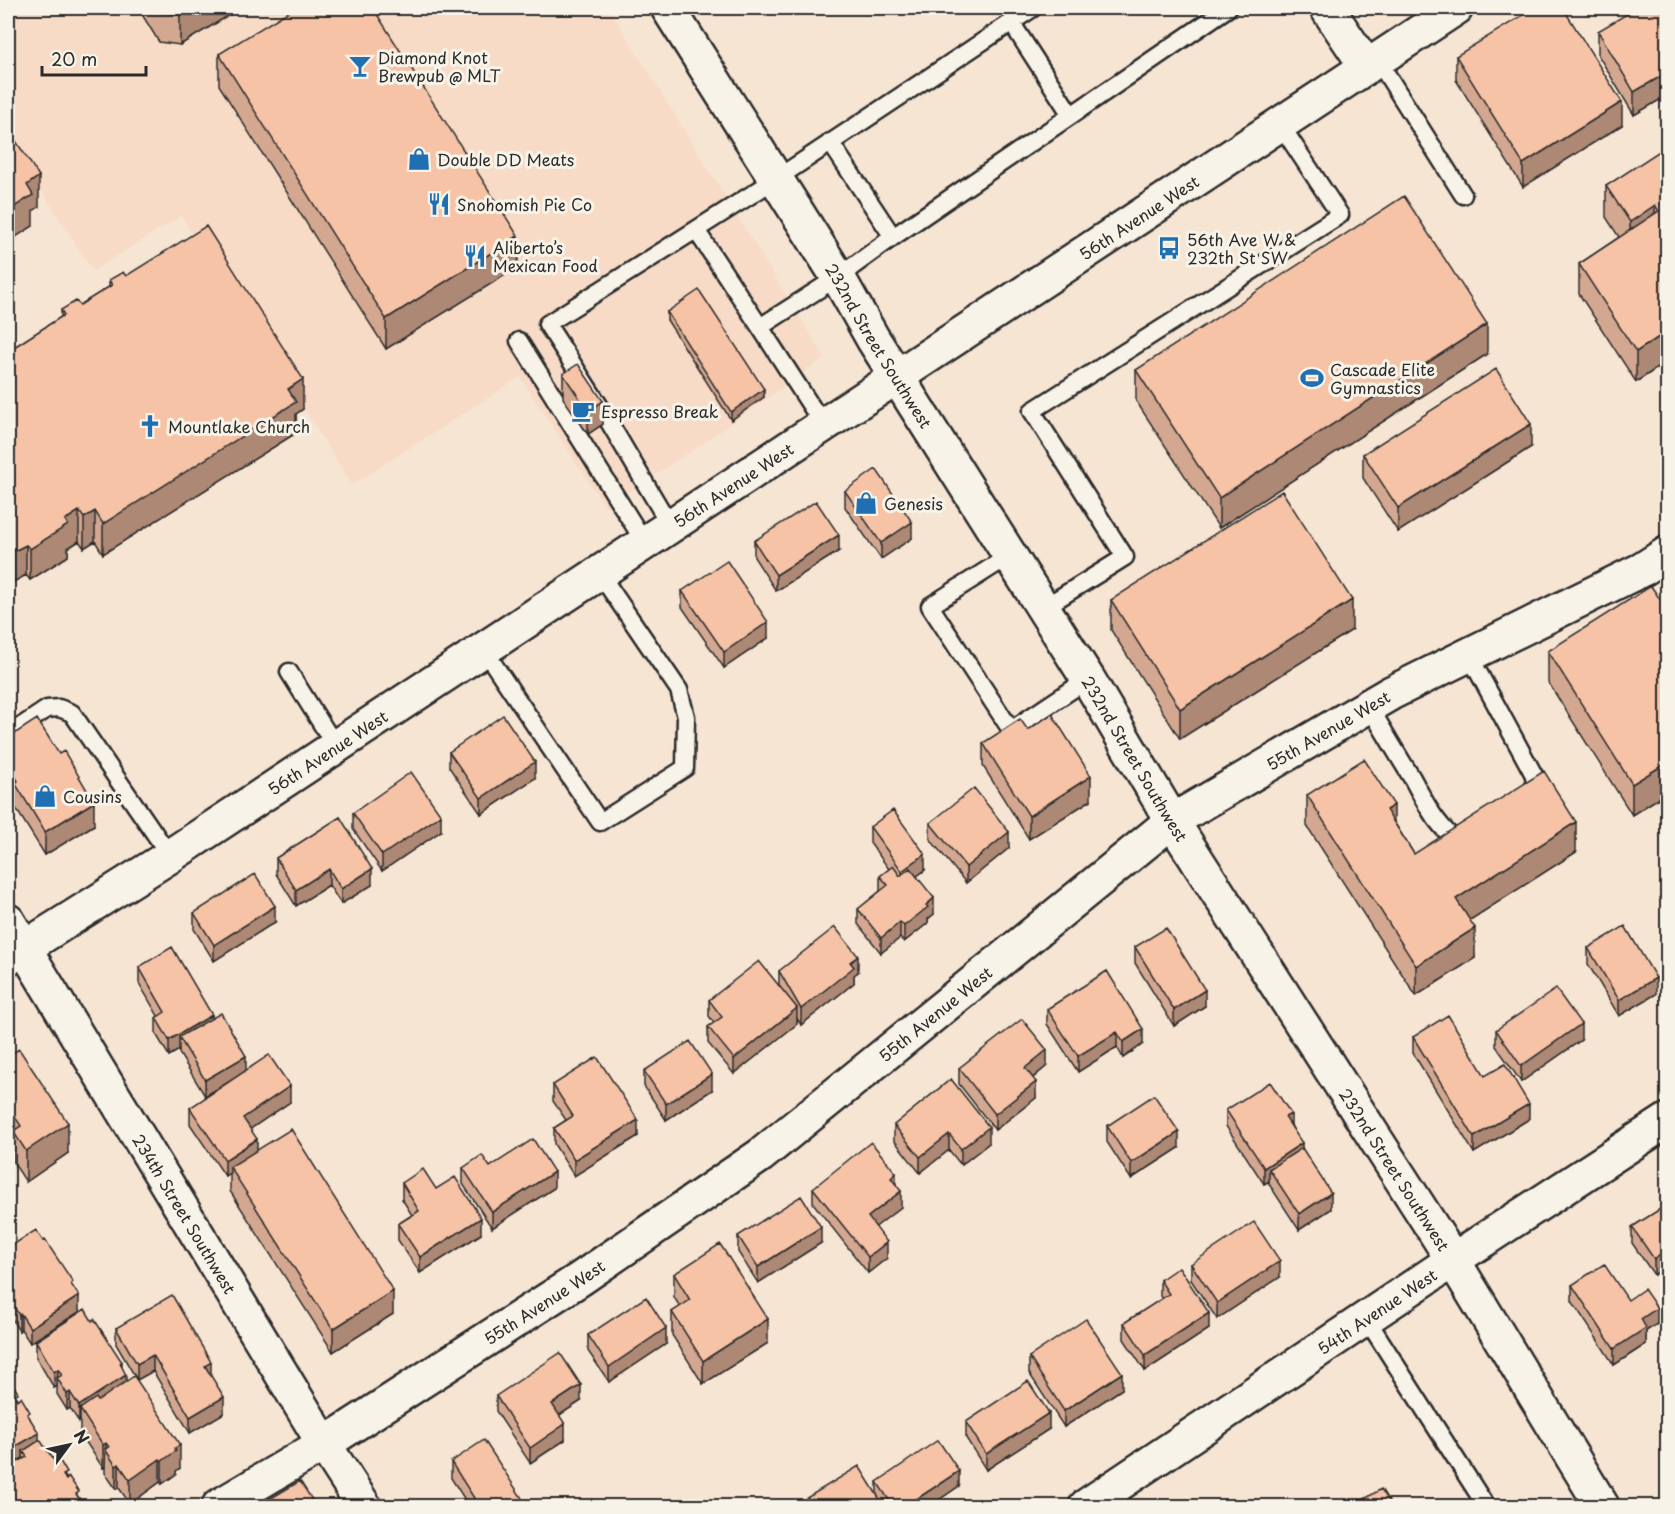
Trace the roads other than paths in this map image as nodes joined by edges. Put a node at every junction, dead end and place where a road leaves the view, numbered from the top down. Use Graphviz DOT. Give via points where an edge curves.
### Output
graph roads {
  1 [pos="668,8"];
  2 [pos="1033,8"];
  3 [pos="1228,8"];
  4 [pos="1327,8"];
  5 [pos="1456,8"];
  6 [pos="1011,22"];
  7 [pos="1372,63"];
  8 [pos="1071,115"];
  9 [pos="1280,123"];
  10 [pos="830,142"];
  11 [pos="776,178"];
  12 [pos="1463,195"];
  13 [pos="696,230"];
  14 [pos="893,237"];
  15 [pos="838,277"];
  16 [pos="760,327"];
  17 [pos="519,341"];
  18 [pos="898,377"];
  19 [pos="824,426"];
  20 [pos="658,535"];
  21 [pos="1668,553"];
  22 [pos="1009,556"];
  23 [pos="600,574"];
  24 [pos="1043,608"];
  25 [pos="484,650"];
  26 [pos="1468,655"];
  27 [pos="289,672"];
  28 [pos="1088,679"];
  29 [pos="1369,706"];
  30 [pos="8,735"];
  31 [pos="336,747"];
  32 [pos="1520,806"];
  33 [pos="1172,821"];
  34 [pos="1485,829"];
  35 [pos="170,856"];
  36 [pos="13,942"];
  37 [pos="1668,1120"];
  38 [pos="1452,1260"];
  39 [pos="1366,1318"];
  40 [pos="324,1444"];
  41 [pos="219,1506"];
  42 [pos="364,1506"];
  43 [pos="1086,1506"];
  44 [pos="1486,1506"];
  45 [pos="1602,1506"];
  1 -- 11 [label="street, 232nd Street Southwest"];
  2 -- 6 [label="lane"];
  3 -- 8 [label="lane"];
  4 -- 7 [label="street"];
  5 -- 7 [label="street, 56th Avenue West"];
  6 -- 8 [label="lane"];
  6 -- 10 [label="lane"];
  7 -- 9 [label="street, 56th Avenue West"];
  7 -- 12 [label="lane"];
  8 -- 14 [label="lane"];
  9 -- 18 [label="street, 56th Avenue West"];
  9 -- 24 [label="lane" via="1341,215 1032,411 1125,557"];
  10 -- 11 [label="lane"];
  10 -- 14 [label="lane"];
  11 -- 13 [label="lane"];
  11 -- 15 [label="street, 232nd Street Southwest"];
  13 -- 16 [label="lane"];
  13 -- 20 [label="lane" via="547,324 599,405"];
  14 -- 15 [label="lane"];
  15 -- 16 [label="lane"];
  15 -- 18 [label="street, 232nd Street Southwest"];
  16 -- 19 [label="lane"];
  17 -- 20 [label="lane"];
  18 -- 19 [label="street, 56th Avenue West"];
  18 -- 22 [label="street, 232nd Street Southwest"];
  19 -- 20 [label="street, 56th Avenue West"];
  20 -- 23 [label="street, 56th Avenue West"];
  21 -- 26 [label="street, 55th Avenue West"];
  22 -- 24 [label="street, 232nd Street Southwest"];
  22 -- 28 [label="lane" via="930,606 1011,730"];
  23 -- 25 [label="street, 56th Avenue West"];
  23 -- 25 [label="lane" via="679,690 687,717 685,768 600,822"];
  24 -- 28 [label="street, 232nd Street Southwest"];
  25 -- 31 [label="street, 56th Avenue West"];
  26 -- 29 [label="street, 55th Avenue West"];
  26 -- 32 [label="lane" via="1534,775 1535,789 1529,801"];
  27 -- 31 [label="lane"];
  28 -- 33 [label="street, 232nd Street Southwest"];
  29 -- 33 [label="street, 55th Avenue West"];
  29 -- 34 [label="lane" via="1441,827 1454,838"];
  30 -- 35 [label="lane" via="47,709 60,708 72,713"];
  31 -- 35 [label="street, 56th Avenue West"];
  33 -- 38 [label="street, 232nd Street Southwest"];
  33 -- 40 [label="street, 55th Avenue West" via="761,1155 580,1279"];
  35 -- 36 [label="street, 56th Avenue West"];
  36 -- 40 [label="street, 234th Street Southwest"];
  37 -- 38 [label="street, 54th Avenue West"];
  38 -- 39 [label="street, 54th Avenue West"];
  38 -- 45 [label="street, 232nd Street Southwest"];
  39 -- 43 [label="street, 54th Avenue West"];
  39 -- 44 [label="lane"];
  40 -- 41 [label="street, 55th Avenue West"];
  40 -- 42 [label="street, 234th Street Southwest"];
}
